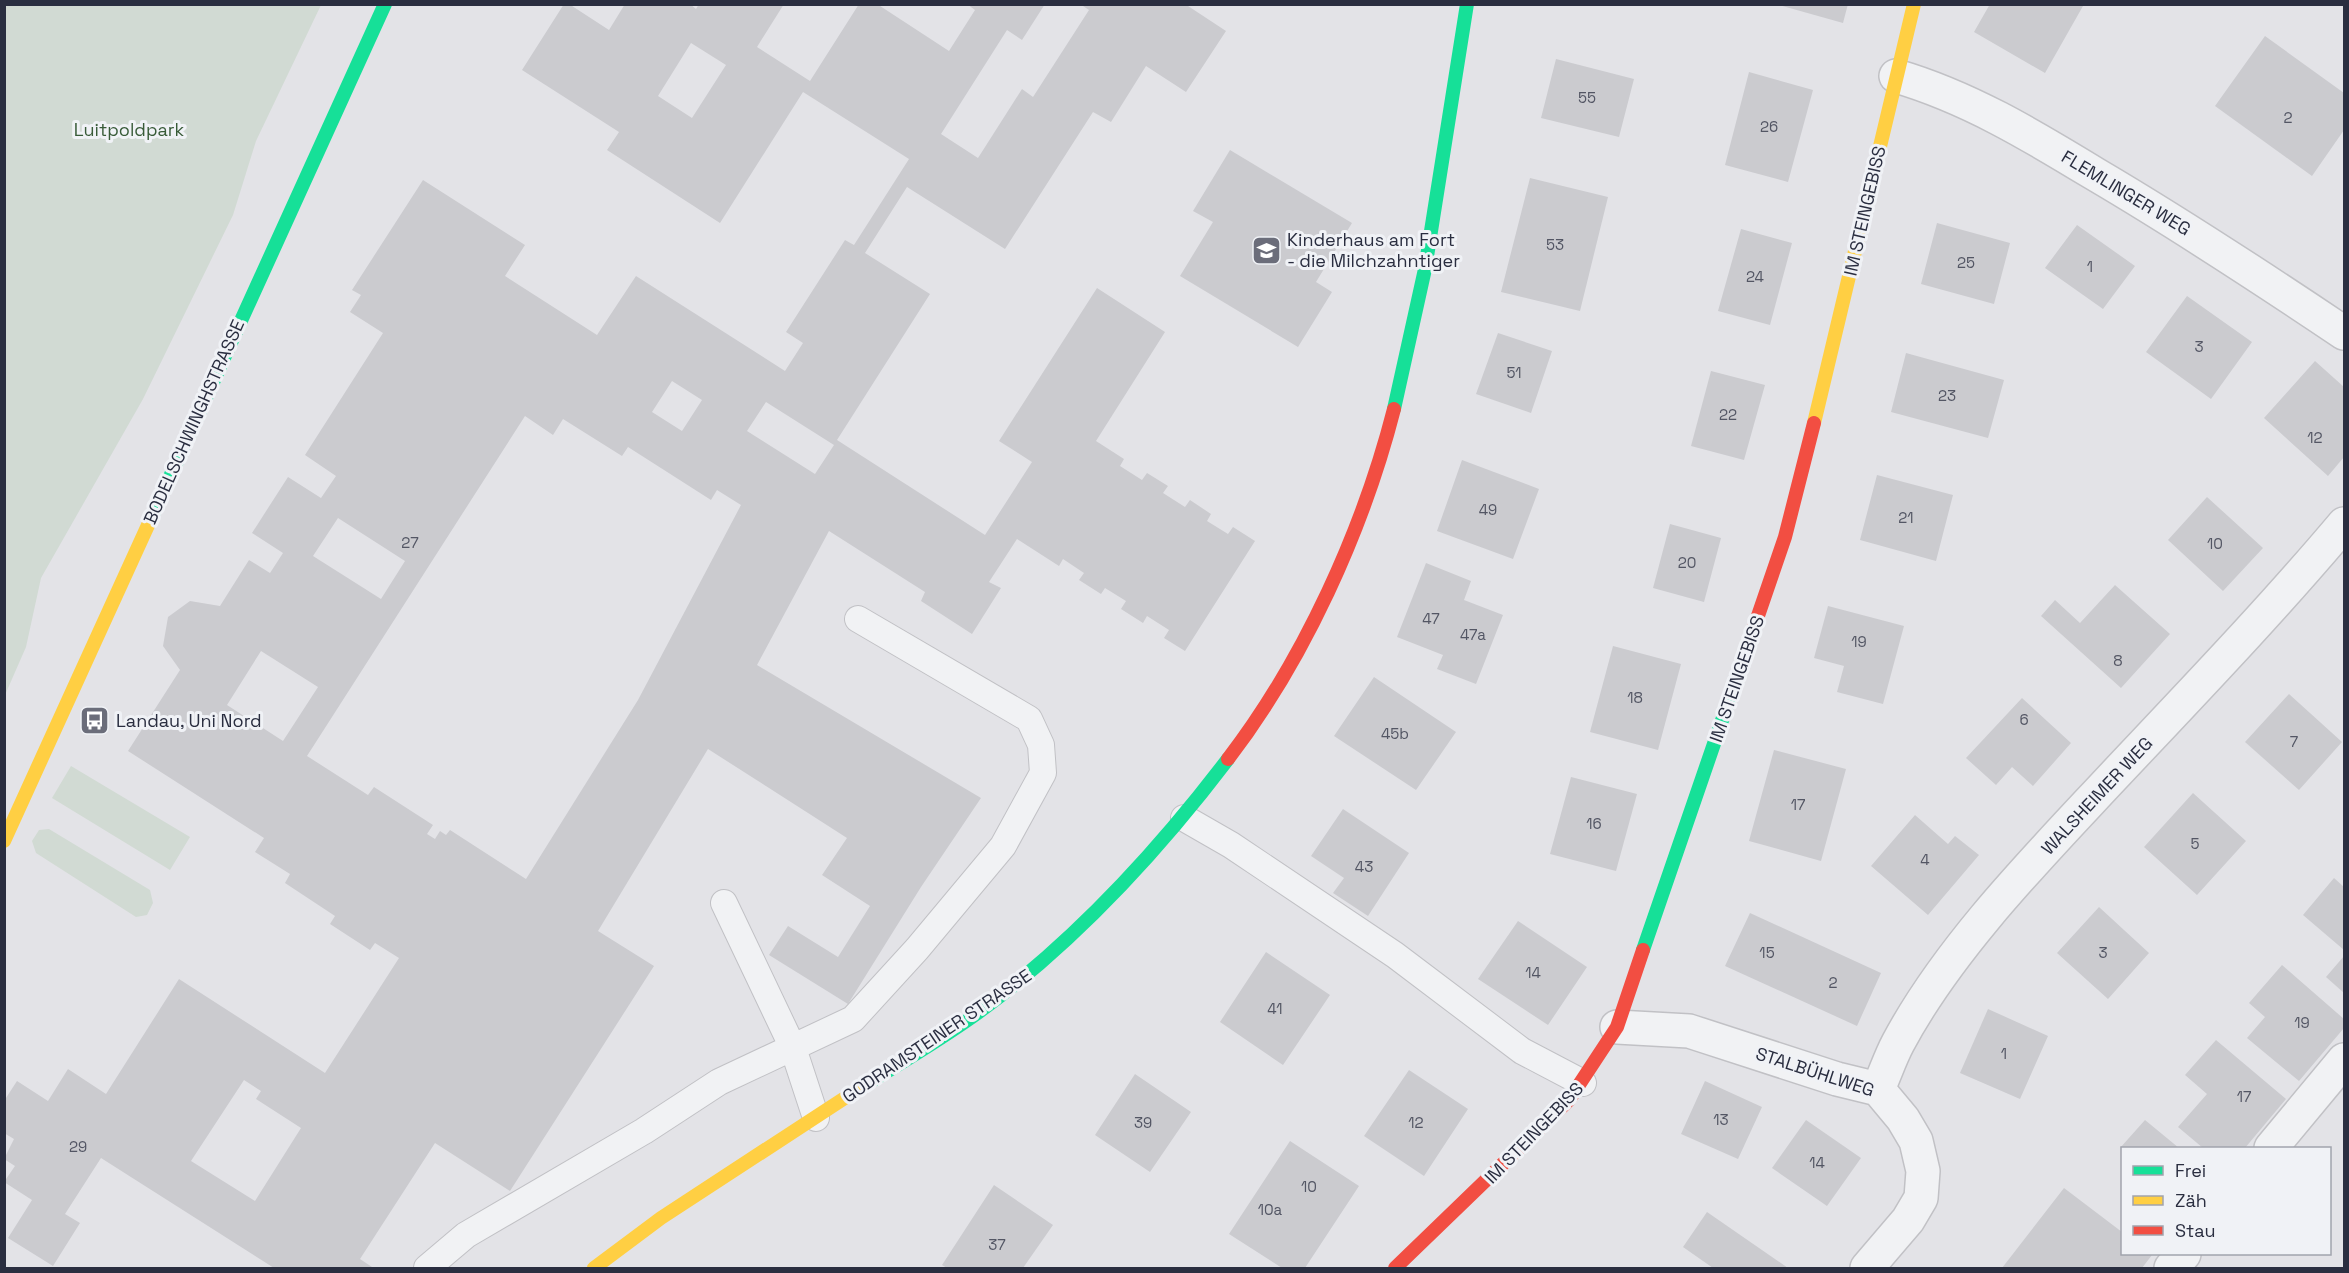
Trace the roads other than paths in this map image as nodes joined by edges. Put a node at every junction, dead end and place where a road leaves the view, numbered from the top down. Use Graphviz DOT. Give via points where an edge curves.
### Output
graph roads {
  1 [pos="385,4"];
  2 [pos="1467,4"];
  3 [pos="1914,4"];
  4 [pos="1896,76"];
  5 [pos="2344,333"];
  6 [pos="2344,524"];
  7 [pos="858,619"];
  8 [pos="1184,818"];
  9 [pos="4,841"];
  10 [pos="724,903"];
  11 [pos="1617,1027"];
  12 [pos="793,1048"];
  13 [pos="2344,1060"];
  14 [pos="1583,1083"];
  15 [pos="1878,1089"];
  16 [pos="816,1118"];
  17 [pos="2273,1147"];
  18 [pos="2183,1255"];
  19 [pos="427,1269"];
  20 [pos="594,1269"];
  21 [pos="1395,1269"];
  22 [pos="1867,1269"];
  23 [pos="2171,1269"];
  1 -- 9 [label="street, BODELSCHWINGHSTRASSE"];
  2 -- 8 [label="street, GODRAMSTEINER STRASSE" via="1416,309 1392,415 1371,484 1329,588 1269,701 1230,760"];
  3 -- 4 [label="street, IM STEINGEBISS"];
  4 -- 5 [label="street, FLEMLINGER WEG" via="1951,94 2030,135 2169,218"];
  4 -- 11 [label="street, IM STEINGEBISS" via="1785,537"];
  6 -- 15 [label="street, WALSHEIMER WEG" via="2292,586 2067,827 1973,934 1926,996 1897,1044"];
  7 -- 12 [label="lane" via="1029,718 1041,745 1043,773 1003,846 917,949 853,1019"];
  8 -- 14 [label="lane" via="1395,955 1522,1051"];
  8 -- 16 [label="street, GODRAMSTEINER STRASSE" via="1070,941 986,1007"];
  10 -- 12 [label="lane"];
  11 -- 14 [label="street, IM STEINGEBISS"];
  11 -- 15 [label="street, STALBÜHLWEG" via="1689,1031"];
  12 -- 16 [label="lane"];
  12 -- 19 [label="lane" via="719,1082 644,1131 466,1234"];
  13 -- 17 [label="street"];
  14 -- 21 [label="street, IM STEINGEBISS" via="1547,1124"];
  15 -- 22 [label="street, STALBÜHLWEG" via="1916,1141 1923,1171 1921,1198"];
  16 -- 20 [label="street, GODRAMSTEINER STRASSE" via="661,1218"];
  18 -- 23 [label="street"];
}
